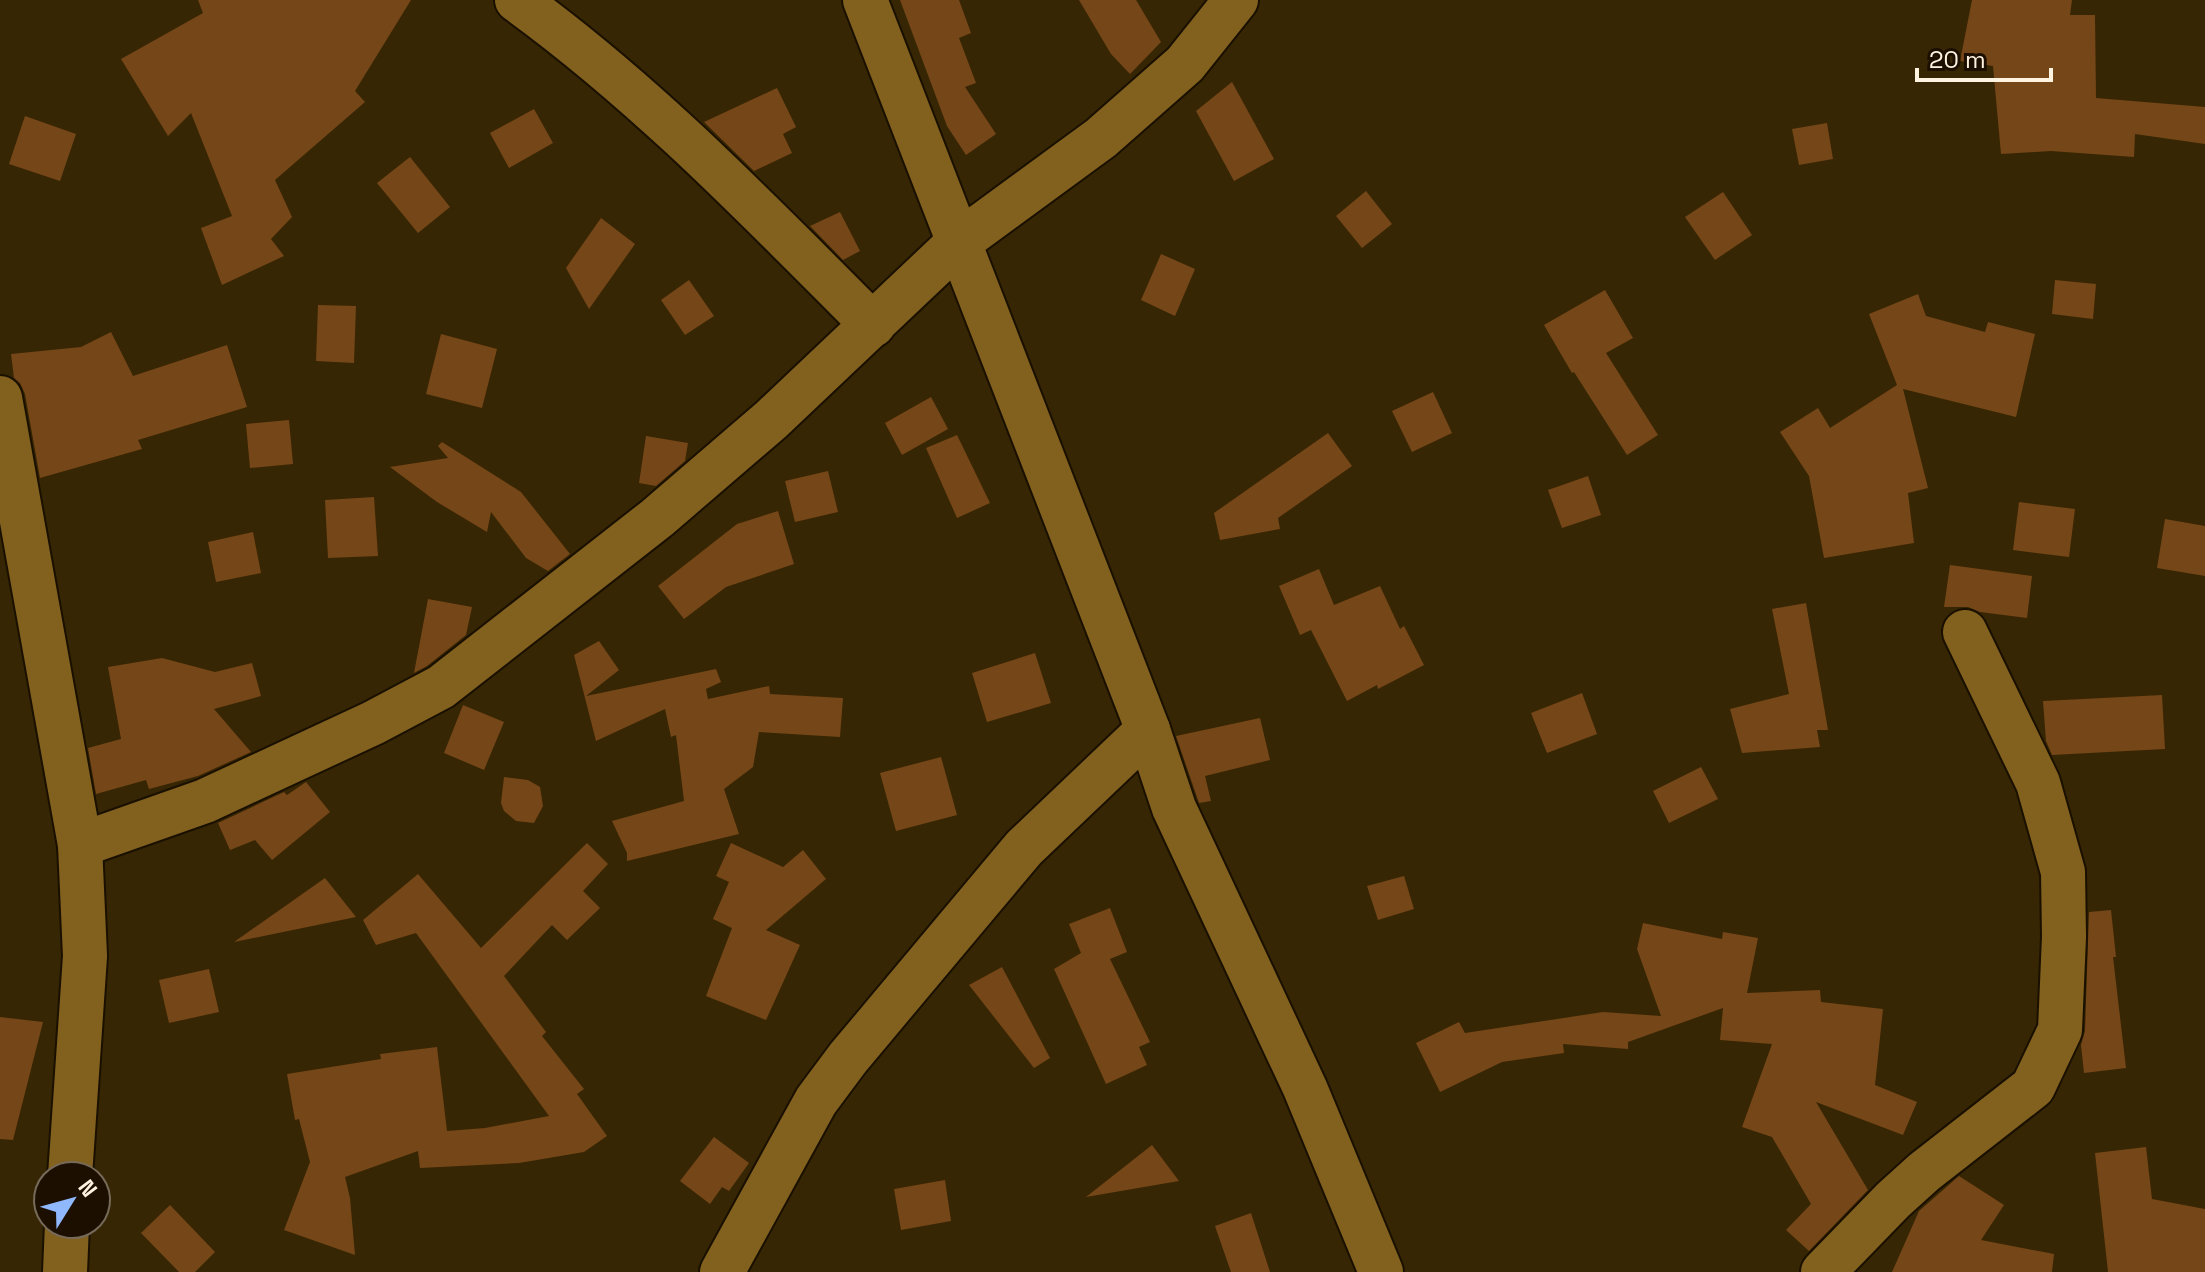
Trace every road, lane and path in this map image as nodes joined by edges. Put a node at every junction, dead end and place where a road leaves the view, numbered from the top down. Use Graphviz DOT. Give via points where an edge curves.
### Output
graph roads {
  1 [pos="517,0"];
  2 [pos="865,0"];
  3 [pos="1236,0"];
  4 [pos="959,242"];
  5 [pos="873,325"];
  6 [pos="0,398"];
  7 [pos="1965,632"];
  8 [pos="1148,730"];
  9 [pos="80,845"];
  10 [pos="71,1160"];
  11 [pos="66,1240"];
  12 [pos="65,1272"];
  13 [pos="722,1272"];
  14 [pos="1381,1272"];
  15 [pos="1823,1272"];
  1 -- 5 [label="street" via="688,141"];
  2 -- 4 [label="street"];
  3 -- 4 [label="street" via="1185,64 1101,138"];
  4 -- 5 [label="street"];
  4 -- 8 [label="street"];
  5 -- 9 [label="street" via="657,518 441,687 205,801"];
  6 -- 9 [label="street"];
  7 -- 15 [label="street" via="2038,783 2063,872 2060,1030 2033,1087 1924,1172"];
  8 -- 13 [label="street" via="1024,848 848,1058 816,1101"];
  8 -- 14 [label="street" via="1174,808 1305,1088"];
  9 -- 10 [label="street" via="85,956"];
  11 -- 12 [label="street"];
}
